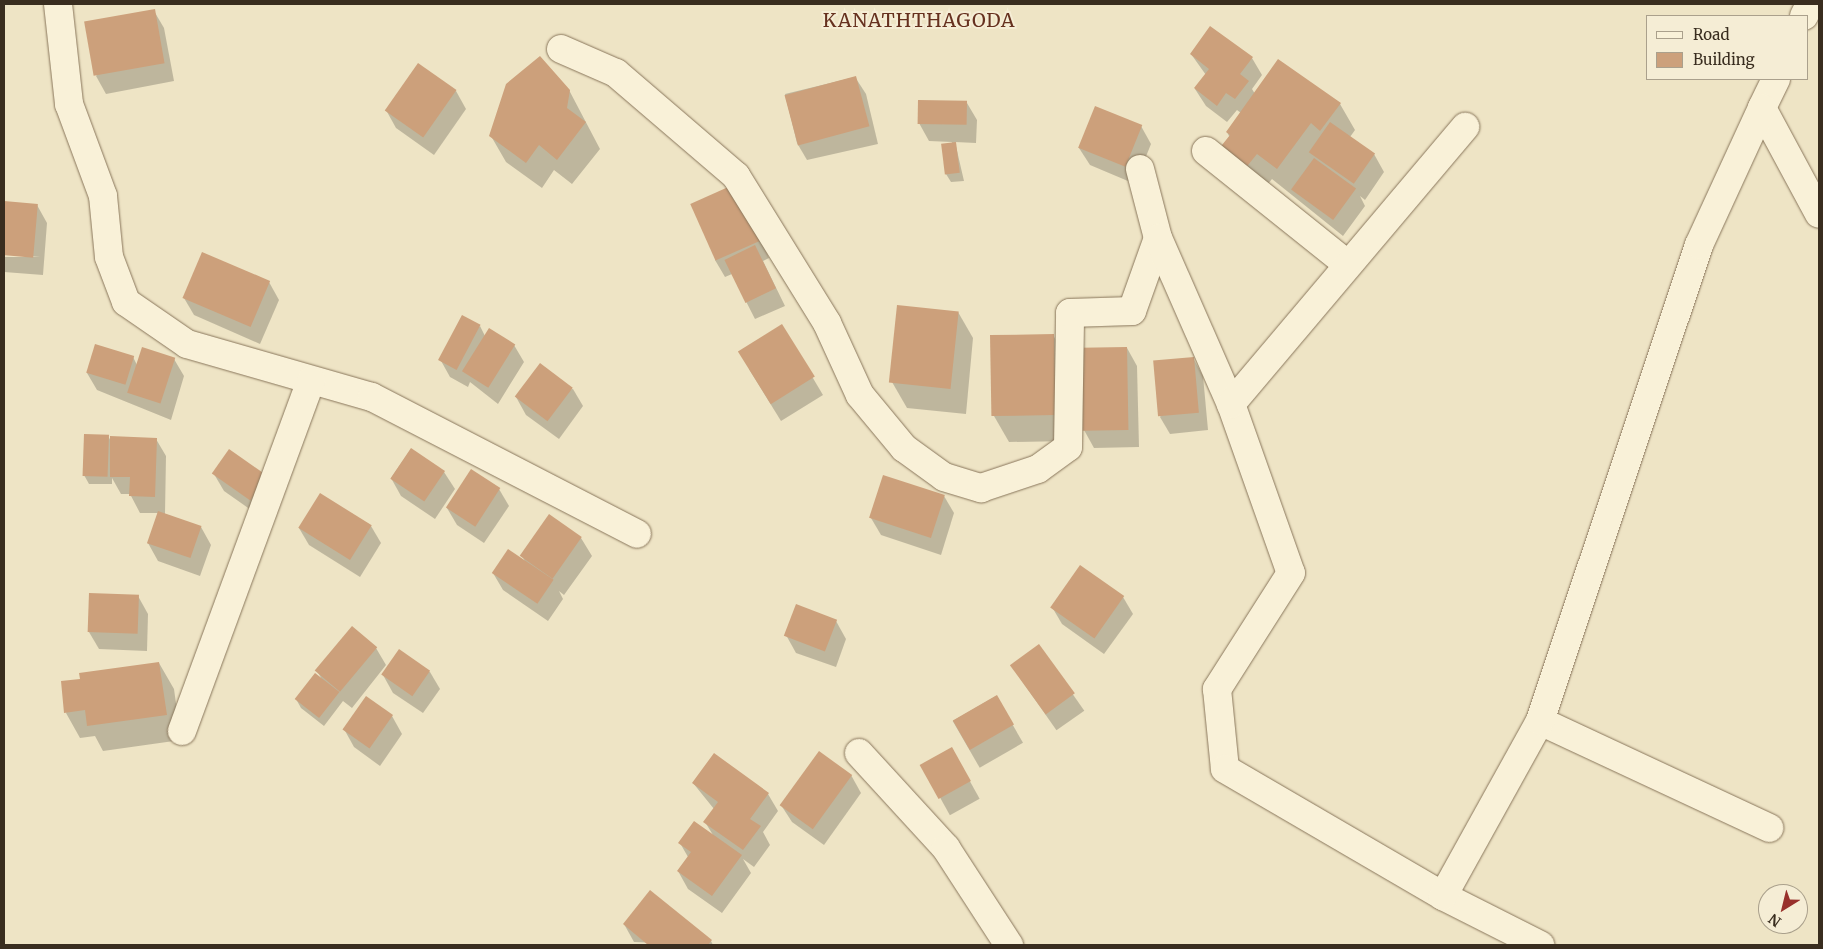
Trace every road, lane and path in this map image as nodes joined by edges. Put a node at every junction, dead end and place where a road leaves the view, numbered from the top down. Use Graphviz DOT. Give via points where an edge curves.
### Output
graph roads {
  1 [pos="58,4"];
  2 [pos="561,48"];
  3 [pos="1776,80"];
  4 [pos="1762,108"];
  5 [pos="1465,127"];
  6 [pos="1206,152"];
  7 [pos="1140,169"];
  8 [pos="1819,214"];
  9 [pos="1158,238"];
  10 [pos="1346,263"];
  11 [pos="311,381"];
  12 [pos="1231,404"];
  13 [pos="637,534"];
  14 [pos="1540,721"];
  15 [pos="182,731"];
  16 [pos="859,754"];
  17 [pos="1769,828"];
  18 [pos="1443,896"];
  19 [pos="1009,945"];
  20 [pos="1540,945"];
  1 -- 11 [label="street" via="69,104 104,196 109,257 126,302 187,344"];
  2 -- 9 [label="street" via="616,73 736,176 827,323 860,395 904,448 944,477 981,488 1038,469 1068,447 1070,313 1132,311"];
  3 -- 4 [label="street"];
  4 -- 8 [label="street"];
  4 -- 14 [label="street" via="1699,245"];
  5 -- 10 [label="street"];
  6 -- 10 [label="street"];
  7 -- 9 [label="street"];
  9 -- 12 [label="street"];
  10 -- 12 [label="street"];
  11 -- 13 [label="street" via="372,397"];
  11 -- 15 [label="street"];
  12 -- 18 [label="street" via="1291,573 1217,690 1225,769"];
  14 -- 17 [label="street"];
  14 -- 18 [label="street"];
  16 -- 19 [label="street" via="946,848"];
  18 -- 20 [label="street"];
}
